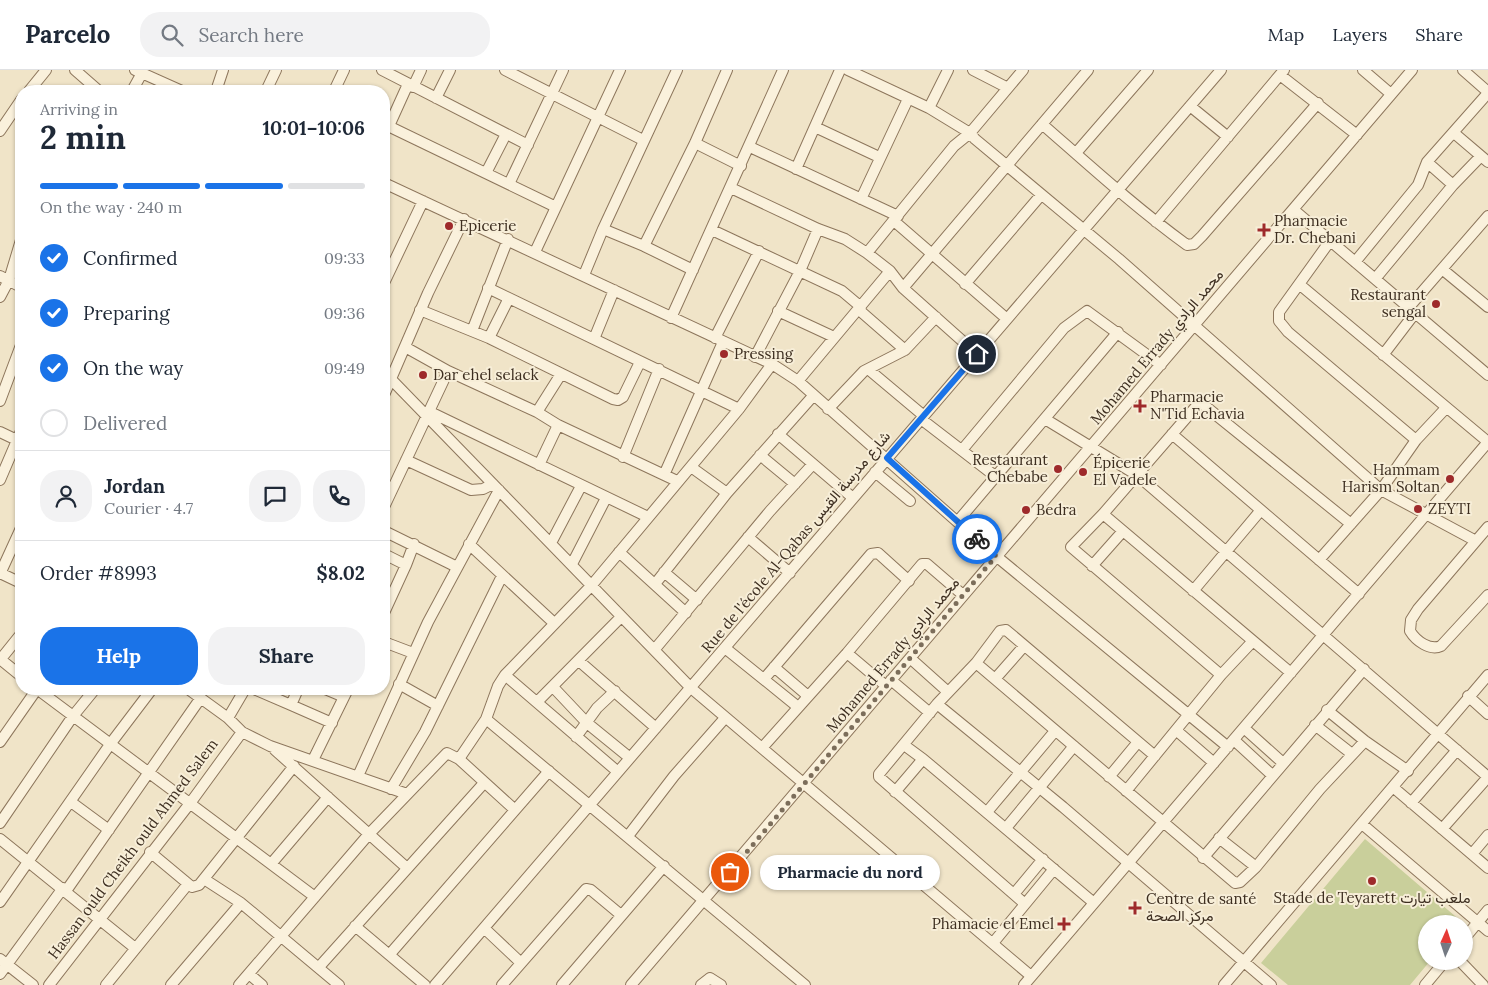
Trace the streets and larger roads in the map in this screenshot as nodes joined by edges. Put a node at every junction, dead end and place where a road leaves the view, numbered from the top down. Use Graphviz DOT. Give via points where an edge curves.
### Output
graph roads {
  1 [pos="46,70"];
  2 [pos="75,70"];
  3 [pos="223,70"];
  4 [pos="276,70"];
  5 [pos="344,70"];
  6 [pos="382,70"];
  7 [pos="421,70"];
  8 [pos="450,70"];
  9 [pos="505,70"];
  10 [pos="563,70"];
  11 [pos="620,70"];
  12 [pos="677,70"];
  13 [pos="783,70"];
  14 [pos="840,70"];
  15 [pos="948,70"];
  16 [pos="973,70"];
  17 [pos="1088,70"];
  18 [pos="1148,70"];
  19 [pos="1221,70"];
  20 [pos="1363,70"];
  21 [pos="1412,70"];
  22 [pos="1463,70"];
  23 [pos="725,71"];
  24 [pos="854,71"];
  25 [pos="1019,71"];
  26 [pos="138,72"];
  27 [pos="1282,72"];
  28 [pos="34,85"];
  29 [pos="89,85"];
  30 [pos="134,85"];
  31 [pos="165,85"];
  32 [pos="218,85"];
  33 [pos="269,85"];
  34 [pos="337,85"];
  35 [pos="411,86"];
  36 [pos="1008,88"];
  37 [pos="1488,93"];
  38 [pos="552,94"];
  39 [pos="1391,94"];
  40 [pos="436,98"];
  41 [pos="908,99"];
  42 [pos="1318,103"];
  43 [pos="1190,106"];
  44 [pos="15,107"];
  45 [pos="929,108"];
  46 [pos="598,118"];
  47 [pos="4,119"];
  48 [pos="390,119"];
  49 [pos="1042,124"];
  50 [pos="390,127"];
  51 [pos="815,127"];
  52 [pos="0,132"];
  53 [pos="1454,133"];
  54 [pos="506,134"];
  55 [pos="970,134"];
  56 [pos="1357,135"];
  57 [pos="1228,137"];
  58 [pos="643,140"];
  59 [pos="695,142"];
  60 [pos="528,145"];
  61 [pos="750,147"];
  62 [pos="1076,153"];
  63 [pos="879,157"];
  64 [pos="1484,159"];
  65 [pos="1427,162"];
  66 [pos="742,166"];
  67 [pos="1007,166"];
  68 [pos="796,169"];
  69 [pos="486,174"];
  70 [pos="509,184"];
  71 [pos="1453,184"];
  72 [pos="390,186"];
  73 [pos="731,188"];
  74 [pos="1116,190"];
  75 [pos="1041,195"];
  76 [pos="861,199"];
  77 [pos="423,201"];
  78 [pos="556,207"];
  79 [pos="1294,210"];
  80 [pos="1488,216"];
  81 [pos="896,218"];
  82 [pos="464,219"];
  83 [pos="1156,222"];
  84 [pos="603,228"];
  85 [pos="818,229"];
  86 [pos="712,230"];
  87 [pos="1083,230"];
  88 [pos="508,239"];
  89 [pos="1330,241"];
  90 [pos="644,246"];
  91 [pos="759,251"];
  92 [pos="535,252"];
  93 [pos="15,253"];
  94 [pos="866,253"];
  95 [pos="933,254"];
  96 [pos="1355,262"];
  97 [pos="1442,269"];
  98 [pos="390,270"];
  99 [pos="693,270"];
  100 [pos="800,271"];
  101 [pos="890,271"];
  102 [pos="584,275"];
  103 [pos="4,278"];
  104 [pos="1375,279"];
  105 [pos="965,284"];
  106 [pos="1299,284"];
  107 [pos="488,288"];
  108 [pos="903,288"];
  109 [pos="614,290"];
  110 [pos="0,297"];
  111 [pos="509,298"];
  112 [pos="1486,300"];
  113 [pos="860,308"];
  114 [pos="420,310"];
  115 [pos="1412,310"];
  116 [pos="778,311"];
  117 [pos="936,317"];
  118 [pos="671,318"];
  119 [pos="1007,319"];
  120 [pos="1194,326"];
  121 [pos="472,331"];
  122 [pos="1118,332"];
  123 [pos="834,337"];
  124 [pos="490,338"];
  125 [pos="594,339"];
  126 [pos="719,340"];
  127 [pos="405,347"];
  128 [pos="905,350"];
  129 [pos="977,354"];
  130 [pos="1383,355"];
  131 [pos="755,357"];
  132 [pos="15,361"];
  133 [pos="640,362"];
  134 [pos="772,364"];
  135 [pos="1161,365"];
  136 [pos="659,369"];
  137 [pos="868,369"];
  138 [pos="1486,370"];
  139 [pos="448,372"];
  140 [pos="561,374"];
  141 [pos="391,380"];
  142 [pos="798,381"];
  143 [pos="703,390"];
  144 [pos="813,396"];
  145 [pos="0,401"];
  146 [pos="1446,408"];
  147 [pos="739,409"];
  148 [pos="828,409"];
  149 [pos="537,412"];
  150 [pos="427,414"];
  151 [pos="922,418"];
  152 [pos="1045,419"];
  153 [pos="558,425"];
  154 [pos="0,432"];
  155 [pos="778,434"];
  156 [pos="1172,434"];
  157 [pos="15,436"];
  158 [pos="1416,440"];
  159 [pos="1488,442"];
  160 [pos="15,448"];
  161 [pos="1091,448"];
  162 [pos="962,450"];
  163 [pos="760,455"];
  164 [pos="623,456"];
  165 [pos="887,458"];
  166 [pos="406,460"];
  167 [pos="813,464"];
  168 [pos="539,465"];
  169 [pos="690,467"];
  170 [pos="875,472"];
  171 [pos="664,475"];
  172 [pos="1136,475"];
  173 [pos="995,476"];
  174 [pos="0,480"];
  175 [pos="677,481"];
  176 [pos="795,484"];
  177 [pos="390,486"];
  178 [pos="581,486"];
  179 [pos="496,487"];
  180 [pos="1381,490"];
  181 [pos="727,492"];
  182 [pos="606,498"];
  183 [pos="853,498"];
  184 [pos="910,501"];
  185 [pos="1261,510"];
  186 [pos="1103,514"];
  187 [pos="1428,514"];
  188 [pos="648,517"];
  189 [pos="958,521"];
  190 [pos="1351,524"];
  191 [pos="1488,526"];
  192 [pos="1123,530"];
  193 [pos="390,534"];
  194 [pos="748,537"];
  195 [pos="15,541"];
  196 [pos="1476,541"];
  197 [pos="551,543"];
  198 [pos="414,544"];
  199 [pos="468,544"];
  200 [pos="619,552"];
  201 [pos="1226,552"];
  202 [pos="996,556"];
  203 [pos="390,557"];
  204 [pos="1319,560"];
  205 [pos="572,564"];
  206 [pos="406,565"];
  207 [pos="1092,566"];
  208 [pos="457,567"];
  209 [pos="664,572"];
  210 [pos="0,573"];
  211 [pos="790,573"];
  212 [pos="502,576"];
  213 [pos="15,580"];
  214 [pos="909,581"];
  215 [pos="655,584"];
  216 [pos="591,586"];
  217 [pos="1194,591"];
  218 [pos="1359,594"];
  219 [pos="963,595"];
  220 [pos="1488,595"];
  221 [pos="390,600"];
  222 [pos="697,600"];
  223 [pos="686,612"];
  224 [pos="621,617"];
  225 [pos="554,623"];
  226 [pos="1324,635"];
  227 [pos="1253,641"];
  228 [pos="15,642"];
  229 [pos="390,644"];
  230 [pos="1024,646"];
  231 [pos="725,648"];
  232 [pos="655,649"];
  233 [pos="413,653"];
  234 [pos="847,653"];
  235 [pos="910,658"];
  236 [pos="1,661"];
  237 [pos="579,661"];
  238 [pos="976,662"];
  239 [pos="774,667"];
  240 [pos="1364,669"];
  241 [pos="15,672"];
  242 [pos="1291,673"];
  243 [pos="504,675"];
  244 [pos="1221,675"];
  245 [pos="1488,675"];
  246 [pos="764,679"];
  247 [pos="995,679"];
  248 [pos="889,683"];
  249 [pos="399,684"];
  250 [pos="552,687"];
  251 [pos="691,688"];
  252 [pos="615,691"];
  253 [pos="948,692"];
  254 [pos="33,695"];
  255 [pos="45,695"];
  256 [pos="90,695"];
  257 [pos="147,695"];
  258 [pos="194,695"];
  259 [pos="198,695"];
  260 [pos="241,695"];
  261 [pos="268,695"];
  262 [pos="295,695"];
  263 [pos="345,695"];
  264 [pos="808,696"];
  265 [pos="1468,696"];
  266 [pos="537,702"];
  267 [pos="291,705"];
  268 [pos="438,706"];
  269 [pos="798,707"];
  270 [pos="934,708"];
  271 [pos="1327,710"];
  272 [pos="1189,714"];
  273 [pos="1488,714"];
  274 [pos="73,716"];
  275 [pos="228,718"];
  276 [pos="725,718"];
  277 [pos="486,719"];
  278 [pos="587,722"];
  279 [pos="332,723"];
  280 [pos="1316,725"];
  281 [pos="656,728"];
  282 [pos="1244,728"];
  283 [pos="1055,730"];
  284 [pos="1177,731"];
  285 [pos="242,732"];
  286 [pos="1437,733"];
  287 [pos="576,738"];
  288 [pos="1365,741"];
  289 [pos="0,742"];
  290 [pos="1138,742"];
  291 [pos="111,743"];
  292 [pos="1231,743"];
  293 [pos="270,746"];
  294 [pos="904,746"];
  295 [pos="1074,746"];
  296 [pos="762,748"];
  297 [pos="1458,750"];
  298 [pos="1352,754"];
  299 [pos="1155,756"];
  300 [pos="459,758"];
  301 [pos="630,758"];
  302 [pos="924,759"];
  303 [pos="313,760"];
  304 [pos="1214,763"];
  305 [pos="1282,763"];
  306 [pos="294,766"];
  307 [pos="549,771"];
  308 [pos="1408,771"];
  309 [pos="150,772"];
  310 [pos="618,772"];
  311 [pos="1020,773"];
  312 [pos="1272,775"];
  313 [pos="358,776"];
  314 [pos="1109,777"];
  315 [pos="1488,777"];
  316 [pos="484,783"];
  317 [pos="805,784"];
  318 [pos="1038,788"];
  319 [pos="1394,788"];
  320 [pos="391,789"];
  321 [pos="1126,791"];
  322 [pos="894,792"];
  323 [pos="407,794"];
  324 [pos="328,797"];
  325 [pos="71,802"];
  326 [pos="191,802"];
  327 [pos="1411,803"];
  328 [pos="590,805"];
  329 [pos="515,810"];
  330 [pos="987,812"];
  331 [pos="1163,823"];
  332 [pos="0,824"];
  333 [pos="1362,824"];
  334 [pos="1006,828"];
  335 [pos="1442,829"];
  336 [pos="109,830"];
  337 [pos="369,834"];
  338 [pos="1488,835"];
  339 [pos="628,836"];
  340 [pos="236,837"];
  341 [pos="1219,838"];
  342 [pos="0,839"];
  343 [pos="150,852"];
  344 [pos="1472,854"];
  345 [pos="1203,858"];
  346 [pos="1043,859"];
  347 [pos="30,862"];
  348 [pos="272,864"];
  349 [pos="1128,864"];
  350 [pos="664,866"];
  351 [pos="1256,867"];
  352 [pos="407,868"];
  353 [pos="1488,868"];
  354 [pos="1054,869"];
  355 [pos="204,879"];
  356 [pos="188,884"];
  357 [pos="64,890"];
  358 [pos="1014,894"];
  359 [pos="315,897"];
  360 [pos="705,901"];
  361 [pos="0,902"];
  362 [pos="241,903"];
  363 [pos="1094,903"];
  364 [pos="1025,904"];
  365 [pos="1488,910"];
  366 [pos="620,915"];
  367 [pos="99,917"];
  368 [pos="1478,922"];
  369 [pos="355,926"];
  370 [pos="484,928"];
  371 [pos="1473,928"];
  372 [pos="1488,930"];
  373 [pos="282,936"];
  374 [pos="993,943"];
  375 [pos="135,948"];
  376 [pos="390,954"];
  377 [pos="4,962"];
  378 [pos="520,962"];
  379 [pos="1243,962"];
  380 [pos="318,967"];
  381 [pos="1438,970"];
  382 [pos="1469,970"];
  383 [pos="0,974"];
  384 [pos="249,974"];
  385 [pos="1031,976"];
  386 [pos="33,985"];
  387 [pos="48,985"];
  388 [pos="106,985"];
  389 [pos="171,985"];
  390 [pos="239,985"];
  391 [pos="262,985"];
  392 [pos="339,985"];
  393 [pos="425,985"];
  394 [pos="435,985"];
  395 [pos="502,985"];
  396 [pos="562,985"];
  397 [pos="631,985"];
  398 [pos="701,985"];
  399 [pos="721,985"];
  400 [pos="805,985"];
  401 [pos="1024,985"];
  402 [pos="1224,985"];
  403 [pos="1270,985"];
  404 [pos="1425,985"];
  405 [pos="1483,985"];
  1 -- 28 [label="street"];
  2 -- 29 [label="street"];
  3 -- 32 [label="street"];
  4 -- 33 [label="street"];
  5 -- 34 [label="street"];
  6 -- 35 [label="street"];
  7 -- 35 [label="street"];
  8 -- 40 [label="street"];
  9 -- 38 [label="street"];
  10 -- 38 [label="street"];
  11 -- 46 [label="street"];
  12 -- 58 [label="street"];
  13 -- 61 [label="street"];
  14 -- 51 [label="street"];
  15 -- 45 [label="street"];
  16 -- 36 [label="street"];
  17 -- 49 [label="street"];
  18 -- 62 [label="street"];
  19 -- 43 [label="street, Rue de l'école Al-Qabas شارع مدرسة القبس"];
  20 -- 39 [label="street"];
  21 -- 39 [label="street, Mohamed Errady محمد الرادي"];
  22 -- 37 [label="street"];
  23 -- 59 [label="street"];
  24 -- 41 [label="street"];
  25 -- 36 [label="street"];
  26 -- 30 [label="street"];
  26 -- 31 [label="street"];
  27 -- 42 [label="street"];
  27 -- 57 [label="street"];
  35 -- 40 [label="street"];
  35 -- 48 [label="street"];
  36 -- 55 [label="street"];
  37 -- 53 [label="street"];
  38 -- 46 [label="street"];
  38 -- 60 [label="street"];
  39 -- 56 [label="street, Mohamed Errady محمد الرادي"];
  40 -- 54 [label="street"];
  41 -- 45 [label="street"];
  41 -- 63 [label="street"];
  42 -- 56 [label="street"];
  42 -- 83 [label="street" via="1194,244 1187,245"];
  43 -- 57 [label="street"];
  43 -- 74 [label="street, Rue de l'école Al-Qabas شارع مدرسة القبس"];
  44 -- 47 [label="street"];
  45 -- 55 [label="street"];
  46 -- 58 [label="street"];
  46 -- 78 [label="street"];
  47 -- 52 [label="street"];
  49 -- 62 [label="street"];
  49 -- 67 [label="street"];
  50 -- 69 [label="street"];
  51 -- 63 [label="street"];
  51 -- 68 [label="street"];
  53 -- 64 [label="street"];
  53 -- 65 [label="street"];
  54 -- 60 [label="street"];
  54 -- 69 [label="street"];
  55 -- 67 [label="street"];
  55 -- 81 [label="street" via="954,146"];
  56 -- 79 [label="street, Mohamed Errady محمد الرادي"];
  57 -- 83 [label="street"];
  58 -- 84 [label="street"];
  59 -- 66 [label="street"];
  59 -- 90 [label="street"];
  60 -- 70 [label="street"];
  61 -- 66 [label="street"];
  61 -- 68 [label="street"];
  62 -- 74 [label="street"];
  63 -- 76 [label="street"];
  64 -- 71 [label="street"];
  65 -- 71 [label="street"];
  65 -- 96 [label="street" via="1418,185"];
  66 -- 73 [label="street"];
  67 -- 75 [label="street"];
  67 -- 95 [label="street"];
  68 -- 76 [label="street"];
  69 -- 70 [label="street"];
  70 -- 78 [label="street"];
  71 -- 104 [label="street"];
  72 -- 77 [label="street"];
  73 -- 85 [label="street"];
  73 -- 86 [label="street"];
  74 -- 83 [label="street"];
  74 -- 87 [label="street, Rue de l'école Al-Qabas شارع مدرسة القبس"];
  75 -- 87 [label="street"];
  75 -- 105 [label="street"];
  76 -- 81 [label="street"];
  77 -- 82 [label="street"];
  77 -- 98 [label="street"];
  78 -- 92 [label="street"];
  79 -- 89 [label="street"];
  79 -- 120 [label="street, Mohamed Errady محمد الرادي"];
  80 -- 97 [label="street"];
  81 -- 94 [label="street"];
  81 -- 95 [label="street"];
  82 -- 88 [label="street"];
  82 -- 114 [label="street"];
  84 -- 90 [label="street"];
  84 -- 102 [label="street"];
  85 -- 94 [label="street" via="845,239"];
  85 -- 100 [label="street"];
  86 -- 91 [label="street"];
  86 -- 99 [label="street"];
  87 -- 119 [label="street, Rue de l'école Al-Qabas شارع مدرسة القبس"];
  87 -- 120 [label="street"];
  88 -- 92 [label="street"];
  88 -- 107 [label="street"];
  89 -- 96 [label="street"];
  89 -- 106 [label="street"];
  90 -- 99 [label="street"];
  91 -- 100 [label="street"];
  91 -- 126 [label="street"];
  92 -- 102 [label="street"];
  93 -- 103 [label="street"];
  94 -- 101 [label="street"];
  95 -- 105 [label="street"];
  95 -- 108 [label="street"];
  96 -- 104 [label="street"];
  97 -- 112 [label="street"];
  97 -- 115 [label="street"];
  99 -- 118 [label="street"];
  100 -- 113 [label="street" via="842,291"];
  100 -- 116 [label="street"];
  101 -- 108 [label="street"];
  101 -- 113 [label="street"];
  102 -- 109 [label="street"];
  103 -- 110 [label="street"];
  104 -- 115 [label="street"];
  105 -- 119 [label="street"];
  106 -- 130 [label="street"];
  106 -- 158 [label="street" via="1279,312 1279,321 1295,339"];
  107 -- 111 [label="street"];
  107 -- 121 [label="street"];
  108 -- 117 [label="street"];
  109 -- 118 [label="street"];
  109 -- 125 [label="street"];
  111 -- 124 [label="street"];
  111 -- 125 [label="street"];
  113 -- 123 [label="street"];
  113 -- 128 [label="street"];
  114 -- 121 [label="street"];
  114 -- 127 [label="street"];
  115 -- 130 [label="street"];
  115 -- 138 [label="street"];
  116 -- 123 [label="street"];
  116 -- 131 [label="street"];
  117 -- 128 [label="street"];
  117 -- 129 [label="street"];
  118 -- 126 [label="street"];
  119 -- 129 [label="street, Rue de l'école Al-Qabas شارع مدرسة القبس"];
  120 -- 135 [label="street, Mohamed Errady محمد الرادي"];
  120 -- 180 [label="street"];
  121 -- 124 [label="street"];
  122 -- 135 [label="street"];
  122 -- 152 [label="street"];
  122 -- 162 [label="street" via="1093,314 1082,312 1064,328"];
  123 -- 142 [label="street"];
  124 -- 140 [label="street"];
  125 -- 133 [label="street"];
  126 -- 131 [label="street"];
  126 -- 143 [label="street"];
  127 -- 139 [label="street"];
  127 -- 141 [label="street"];
  128 -- 137 [label="street"];
  129 -- 151 [label="street, Rue de l'école Al-Qabas شارع مدرسة القبس"];
  130 -- 146 [label="street"];
  131 -- 134 [label="street"];
  132 -- 145 [label="street"];
  133 -- 136 [label="street"];
  133 -- 140 [label="street" via="623,397 618,400"];
  134 -- 142 [label="street"];
  134 -- 147 [label="street"];
  135 -- 161 [label="street, Mohamed Errady محمد الرادي"];
  136 -- 143 [label="street"];
  136 -- 164 [label="street"];
  137 -- 148 [label="street"];
  137 -- 151 [label="street"];
  139 -- 149 [label="street"];
  139 -- 150 [label="street"];
  140 -- 149 [label="street"];
  141 -- 150 [label="street"];
  142 -- 144 [label="street"];
  143 -- 147 [label="street"];
  143 -- 171 [label="street"];
  144 -- 148 [label="street"];
  144 -- 155 [label="street"];
  146 -- 158 [label="street"];
  146 -- 159 [label="street"];
  147 -- 169 [label="street"];
  148 -- 165 [label="street"];
  149 -- 153 [label="street"];
  150 -- 166 [label="street"];
  150 -- 168 [label="street"];
  150 -- 179 [label="street"];
  151 -- 162 [label="street"];
  151 -- 165 [label="street, Rue de l'école Al-Qabas شارع مدرسة القبس"];
  152 -- 161 [label="street"];
  152 -- 173 [label="street"];
  153 -- 164 [label="street"];
  153 -- 168 [label="street"];
  154 -- 157 [label="street"];
  155 -- 163 [label="street"];
  155 -- 167 [label="street"];
  156 -- 172 [label="street"];
  156 -- 185 [label="street"];
  156 -- 190 [label="street" via="1200,402"];
  158 -- 180 [label="street"];
  159 -- 187 [label="street"];
  160 -- 174 [label="street"];
  161 -- 172 [label="street"];
  161 -- 202 [label="street, Mohamed Errady محمد الرادي"];
  162 -- 173 [label="street"];
  163 -- 176 [label="street"];
  163 -- 181 [label="street"];
  164 -- 171 [label="street"];
  165 -- 170 [label="street, Rue de l'école Al-Qabas شارع مدرسة القبس"];
  165 -- 189 [label="street"];
  166 -- 177 [label="street"];
  166 -- 179 [label="street" via="470,490"];
  167 -- 176 [label="street"];
  167 -- 183 [label="street"];
  168 -- 178 [label="street"];
  169 -- 175 [label="street"];
  169 -- 181 [label="street"];
  170 -- 183 [label="street, Rue de l'école Al-Qabas شارع مدرسة القبس"];
  170 -- 184 [label="street"];
  171 -- 175 [label="street"];
  172 -- 186 [label="street"];
  172 -- 201 [label="street"];
  173 -- 189 [label="street"];
  175 -- 188 [label="street"];
  176 -- 194 [label="street"];
  178 -- 182 [label="street"];
  178 -- 197 [label="street"];
  179 -- 197 [label="street"];
  179 -- 199 [label="street"];
  180 -- 187 [label="street"];
  180 -- 190 [label="street"];
  181 -- 209 [label="street"];
  182 -- 188 [label="street"];
  182 -- 205 [label="street"];
  183 -- 211 [label="street, Rue de l'école Al-Qabas شارع مدرسة القبس"];
  185 -- 201 [label="street"];
  185 -- 204 [label="street"];
  186 -- 192 [label="street"];
  186 -- 207 [label="street" via="1071,547"];
  187 -- 196 [label="street"];
  187 -- 218 [label="street"];
  188 -- 200 [label="street"];
  189 -- 202 [label="street"];
  190 -- 204 [label="street"];
  191 -- 196 [label="street"];
  192 -- 207 [label="street"];
  192 -- 217 [label="street"];
  193 -- 198 [label="street"];
  194 -- 211 [label="street"];
  194 -- 222 [label="street"];
  195 -- 210 [label="street"];
  196 -- 220 [label="street" via="1418,609 1411,620 1410,631 1435,649"];
  197 -- 205 [label="street"];
  198 -- 206 [label="street"];
  198 -- 208 [label="street"];
  199 -- 208 [label="street"];
  199 -- 212 [label="street"];
  200 -- 215 [label="street"];
  200 -- 216 [label="street"];
  201 -- 217 [label="street"];
  201 -- 226 [label="street"];
  202 -- 219 [label="street, Mohamed Errady محمد الرادي"];
  202 -- 272 [label="street"];
  203 -- 206 [label="street"];
  204 -- 218 [label="street"];
  205 -- 216 [label="street"];
  206 -- 221 [label="street"];
  207 -- 244 [label="street"];
  208 -- 233 [label="street"];
  209 -- 215 [label="street"];
  209 -- 222 [label="street"];
  210 -- 213 [label="street"];
  211 -- 231 [label="street, Rue de l'école Al-Qabas شارع مدرسة القبس"];
  212 -- 225 [label="street"];
  212 -- 268 [label="street"];
  214 -- 219 [label="street" via="924,563"];
  214 -- 234 [label="street"];
  214 -- 239 [label="street" via="878,553 871,554"];
  215 -- 223 [label="street"];
  216 -- 224 [label="street"];
  216 -- 225 [label="street"];
  217 -- 227 [label="street"];
  218 -- 226 [label="street"];
  219 -- 235 [label="street, Mohamed Errady محمد الرادي"];
  222 -- 223 [label="street"];
  223 -- 232 [label="street"];
  224 -- 232 [label="street"];
  224 -- 237 [label="street"];
  225 -- 243 [label="street"];
  226 -- 240 [label="street"];
  226 -- 242 [label="street"];
  227 -- 242 [label="street"];
  227 -- 244 [label="street"];
  228 -- 236 [label="street"];
  229 -- 233 [label="street"];
  230 -- 238 [label="street" via="1003,630"];
  230 -- 247 [label="street"];
  230 -- 290 [label="street"];
  231 -- 246 [label="street"];
  231 -- 251 [label="street, Rue de l'école Al-Qabas شارع مدرسة القبس"];
  232 -- 251 [label="street"];
  233 -- 249 [label="street"];
  234 -- 248 [label="street"];
  234 -- 264 [label="street"];
  235 -- 248 [label="street, Mohamed Errady محمد الرادي"];
  235 -- 253 [label="street"];
  236 -- 241 [label="street"];
  237 -- 250 [label="street"];
  237 -- 252 [label="street"];
  238 -- 247 [label="street"];
  238 -- 253 [label="street"];
  239 -- 246 [label="street"];
  239 -- 264 [label="street"];
  240 -- 271 [label="street"];
  240 -- 286 [label="street"];
  242 -- 282 [label="street"];
  243 -- 266 [label="street"];
  243 -- 277 [label="street"];
  244 -- 272 [label="street"];
  245 -- 265 [label="street"];
  246 -- 269 [label="street"];
  247 -- 283 [label="street"];
  248 -- 270 [label="street"];
  248 -- 317 [label="street, Mohamed Errady محمد الرادي"];
  249 -- 268 [label="street"];
  249 -- 313 [label="street"];
  250 -- 266 [label="street"];
  250 -- 278 [label="street"];
  251 -- 276 [label="street"];
  251 -- 281 [label="street, Rue de l'école Al-Qabas شارع مدرسة القبس"];
  252 -- 278 [label="street"];
  252 -- 281 [label="street"];
  253 -- 270 [label="street"];
  254 -- 289 [label="street"];
  255 -- 274 [label="street"];
  256 -- 274 [label="street"];
  257 -- 291 [label="street"];
  258 -- 309 [label="street"];
  259 -- 275 [label="street"];
  260 -- 275 [label="street"];
  261 -- 267 [label="street"];
  262 -- 267 [label="street"];
  263 -- 279 [label="street"];
  264 -- 269 [label="street"];
  265 -- 273 [label="street"];
  265 -- 286 [label="street"];
  266 -- 287 [label="street"];
  267 -- 279 [label="street"];
  268 -- 320 [label="street"];
  269 -- 296 [label="street"];
  270 -- 294 [label="street"];
  270 -- 311 [label="street"];
  271 -- 280 [label="street"];
  271 -- 288 [label="street"];
  272 -- 284 [label="street"];
  272 -- 292 [label="street"];
  274 -- 291 [label="street"];
  274 -- 332 [label="street"];
  275 -- 285 [label="street"];
  276 -- 296 [label="street"];
  276 -- 339 [label="street" via="674,776"];
  277 -- 300 [label="street"];
  277 -- 307 [label="street"];
  278 -- 287 [label="street"];
  278 -- 301 [label="street"];
  279 -- 303 [label="street"];
  280 -- 298 [label="street"];
  280 -- 305 [label="street"];
  281 -- 301 [label="street, Rue de l'école Al-Qabas شارع مدرسة القبس"];
  282 -- 292 [label="street"];
  282 -- 305 [label="street"];
  283 -- 295 [label="street"];
  283 -- 311 [label="street"];
  284 -- 299 [label="street"];
  284 -- 304 [label="street"];
  285 -- 293 [label="street"];
  285 -- 326 [label="street, Hassan ould Cheikh ould Ahmed Salem"];
  286 -- 297 [label="street"];
  286 -- 308 [label="street"];
  287 -- 310 [label="street"];
  288 -- 298 [label="street"];
  288 -- 308 [label="street"];
  290 -- 299 [label="street"];
  290 -- 314 [label="street"];
  291 -- 309 [label="street"];
  291 -- 325 [label="street"];
  292 -- 304 [label="street"];
  292 -- 312 [label="street"];
  293 -- 303 [label="street"];
  293 -- 306 [label="street"];
  294 -- 302 [label="street"];
  294 -- 322 [label="street" via="879,774 880,780"];
  295 -- 314 [label="street"];
  295 -- 318 [label="street"];
  296 -- 317 [label="street"];
  297 -- 315 [label="street"];
  297 -- 327 [label="street"];
  298 -- 351 [label="street"];
  299 -- 321 [label="street"];
  300 -- 316 [label="street"];
  300 -- 323 [label="street" via="446,752"];
  301 -- 310 [label="street, Rue de l'école Al-Qabas شارع مدرسة القبس"];
  302 -- 322 [label="street"];
  302 -- 330 [label="street"];
  303 -- 313 [label="street"];
  304 -- 331 [label="street"];
  305 -- 312 [label="street"];
  306 -- 324 [label="street"];
  306 -- 340 [label="street"];
  307 -- 328 [label="street"];
  307 -- 329 [label="street"];
  308 -- 319 [label="street"];
  309 -- 326 [label="street"];
  309 -- 336 [label="street"];
  310 -- 328 [label="street, Rue de l'école Al-Qabas شارع مدرسة القبس"];
  311 -- 318 [label="street"];
  311 -- 330 [label="street"];
  312 -- 341 [label="street"];
  313 -- 320 [label="street"];
  314 -- 321 [label="street"];
  315 -- 335 [label="street"];
  316 -- 329 [label="street"];
  316 -- 352 [label="street"];
  317 -- 360 [label="street, Mohamed Errady محمد الرادي"];
  317 -- 374 [label="street"];
  318 -- 334 [label="street"];
  318 -- 349 [label="street"];
  319 -- 327 [label="street"];
  319 -- 333 [label="street"];
  320 -- 323 [label="street"];
  321 -- 331 [label="street"];
  322 -- 358 [label="street"];
  323 -- 337 [label="street"];
  324 -- 337 [label="street"];
  324 -- 348 [label="street"];
  325 -- 336 [label="street"];
  325 -- 347 [label="street"];
  326 -- 340 [label="street"];
  326 -- 343 [label="street, Hassan ould Cheikh ould Ahmed Salem"];
  327 -- 335 [label="street"];
  328 -- 339 [label="street"];
  328 -- 370 [label="street, Rue de l'école Al-Qabas شارع مدرسة القبس"];
  329 -- 376 [label="street"];
  330 -- 334 [label="street"];
  331 -- 345 [label="street"];
  331 -- 349 [label="street"];
  333 -- 368 [label="street"];
  333 -- 379 [label="street"];
  334 -- 346 [label="street"];
  335 -- 344 [label="street"];
  336 -- 357 [label="street"];
  337 -- 352 [label="street"];
  337 -- 359 [label="street"];
  338 -- 344 [label="street"];
  339 -- 350 [label="street"];
  340 -- 348 [label="street"];
  340 -- 355 [label="street"];
  341 -- 345 [label="street"];
  341 -- 351 [label="street"];
  342 -- 347 [label="street"];
  343 -- 356 [label="street"];
  343 -- 367 [label="street, Hassan ould Cheikh ould Ahmed Salem"];
  344 -- 353 [label="street"];
  345 -- 351 [label="street" via="1235,883"];
  346 -- 354 [label="street"];
  346 -- 358 [label="street"];
  347 -- 357 [label="street"];
  347 -- 361 [label="street"];
  348 -- 359 [label="street"];
  349 -- 363 [label="street"];
  349 -- 379 [label="street"];
  350 -- 360 [label="street"];
  350 -- 366 [label="street"];
  352 -- 369 [label="street"];
  354 -- 363 [label="street"];
  354 -- 364 [label="street"];
  355 -- 356 [label="street" via="195,887"];
  355 -- 362 [label="street"];
  356 -- 375 [label="street"];
  357 -- 367 [label="street"];
  357 -- 377 [label="street"];
  358 -- 364 [label="street"];
  359 -- 373 [label="street"];
  360 -- 397 [label="street, Mohamed Errady محمد الرادي"];
  360 -- 400 [label="street"];
  362 -- 373 [label="street"];
  362 -- 389 [label="street"];
  363 -- 385 [label="street"];
  364 -- 374 [label="street"];
  365 -- 368 [label="street"];
  366 -- 378 [label="street" via="586,889"];
  366 -- 396 [label="street"];
  367 -- 375 [label="street"];
  367 -- 387 [label="street, Hassan ould Cheikh ould Ahmed Salem"];
  368 -- 371 [label="street"];
  368 -- 372 [label="street"];
  369 -- 376 [label="street"];
  369 -- 380 [label="street"];
  370 -- 378 [label="street"];
  370 -- 394 [label="street, Rue de l'école Al-Qabas شارع مدرسة القبس"];
  373 -- 380 [label="street"];
  373 -- 384 [label="street"];
  374 -- 385 [label="street"];
  375 -- 388 [label="street"];
  376 -- 393 [label="street"];
  377 -- 383 [label="street"];
  377 -- 386 [label="street"];
  378 -- 395 [label="street"];
  379 -- 402 [label="street"];
  379 -- 403 [label="street"];
  380 -- 392 [label="street"];
  381 -- 404 [label="street"];
  382 -- 405 [label="street"];
  384 -- 390 [label="street"];
  384 -- 391 [label="street"];
  385 -- 401 [label="street"];
  398 -- 399 [label="street" via="710,978"];
}
